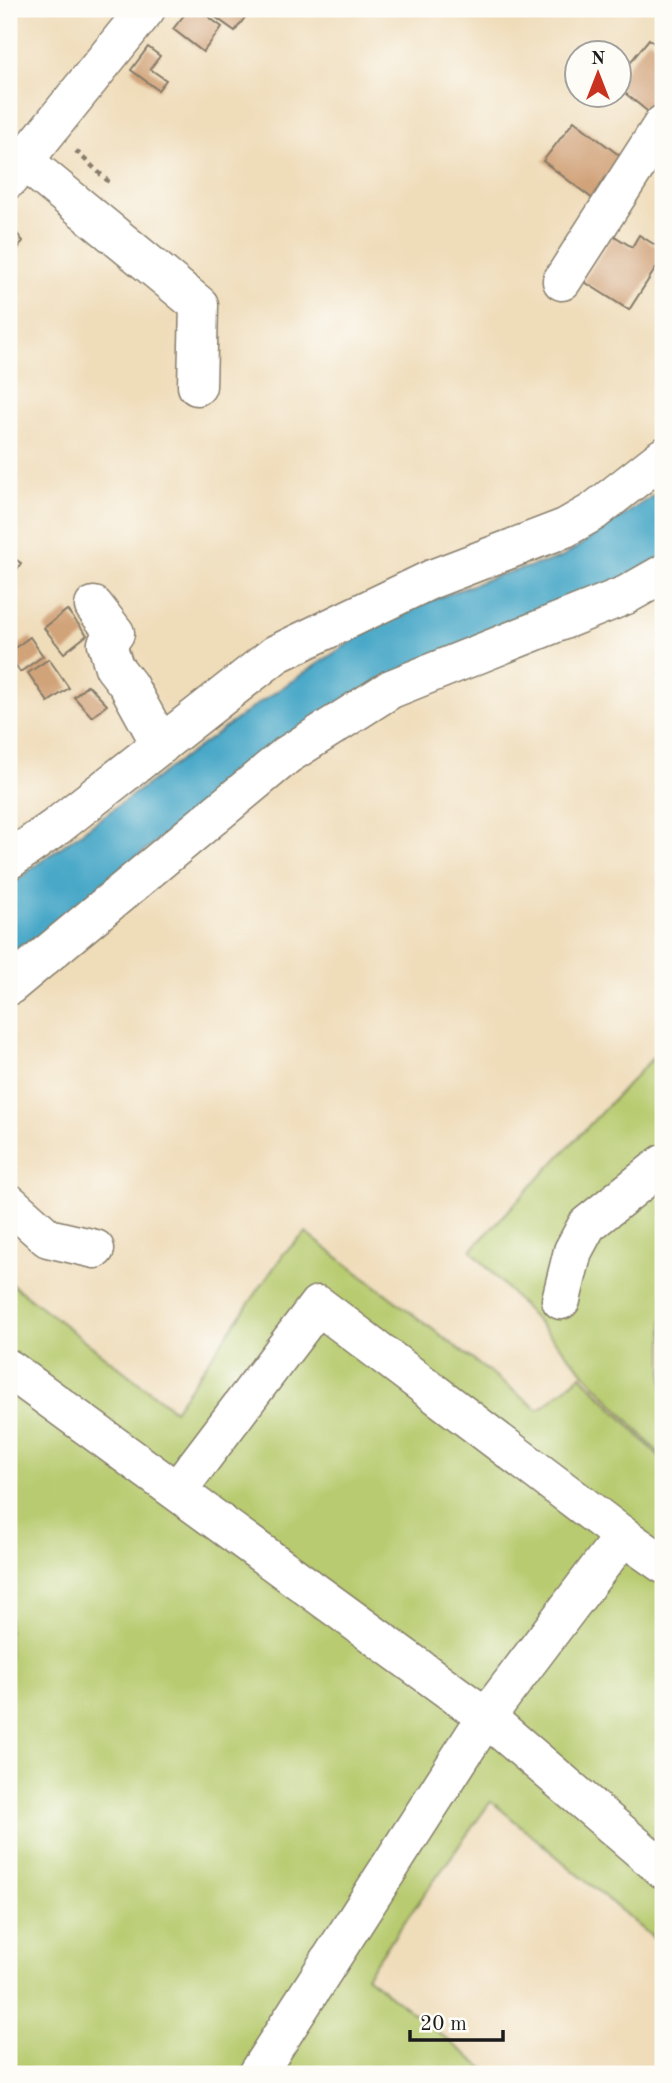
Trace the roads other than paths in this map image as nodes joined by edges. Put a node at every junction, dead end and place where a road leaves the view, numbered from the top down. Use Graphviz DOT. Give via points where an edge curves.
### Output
graph roads {
  1 [pos="146,9"];
  2 [pos="663,124"];
  3 [pos="17,170"];
  4 [pos="562,281"];
  5 [pos="197,386"];
  6 [pos="663,457"];
  7 [pos="663,574"];
  8 [pos="94,606"];
  9 [pos="161,745"];
  10 [pos="9,860"];
  11 [pos="9,986"];
  12 [pos="663,1164"];
  13 [pos="9,1203"];
  14 [pos="96,1249"];
  15 [pos="561,1300"];
  16 [pos="9,1369"];
  17 [pos="177,1491"];
  18 [pos="623,1536"];
  19 [pos="663,1564"];
  20 [pos="486,1717"];
  21 [pos="663,1869"];
  22 [pos="257,2074"];
  1 -- 3 [label="street"];
  2 -- 4 [label="street"];
  3 -- 5 [label="street" via="199,305"];
  6 -- 9 [label="street" via="565,528 432,579 276,654"];
  7 -- 11 [label="street" via="626,595 391,689 287,755"];
  8 -- 9 [label="street" via="115,633 107,644 114,667"];
  9 -- 10 [label="street"];
  12 -- 15 [label="street" via="587,1225 573,1251"];
  13 -- 14 [label="street" via="48,1238"];
  16 -- 17 [label="street"];
  17 -- 18 [label="street" via="318,1305"];
  17 -- 20 [label="street"];
  18 -- 19 [label="street"];
  18 -- 20 [label="street"];
  20 -- 21 [label="street"];
  20 -- 22 [label="street"];
}
